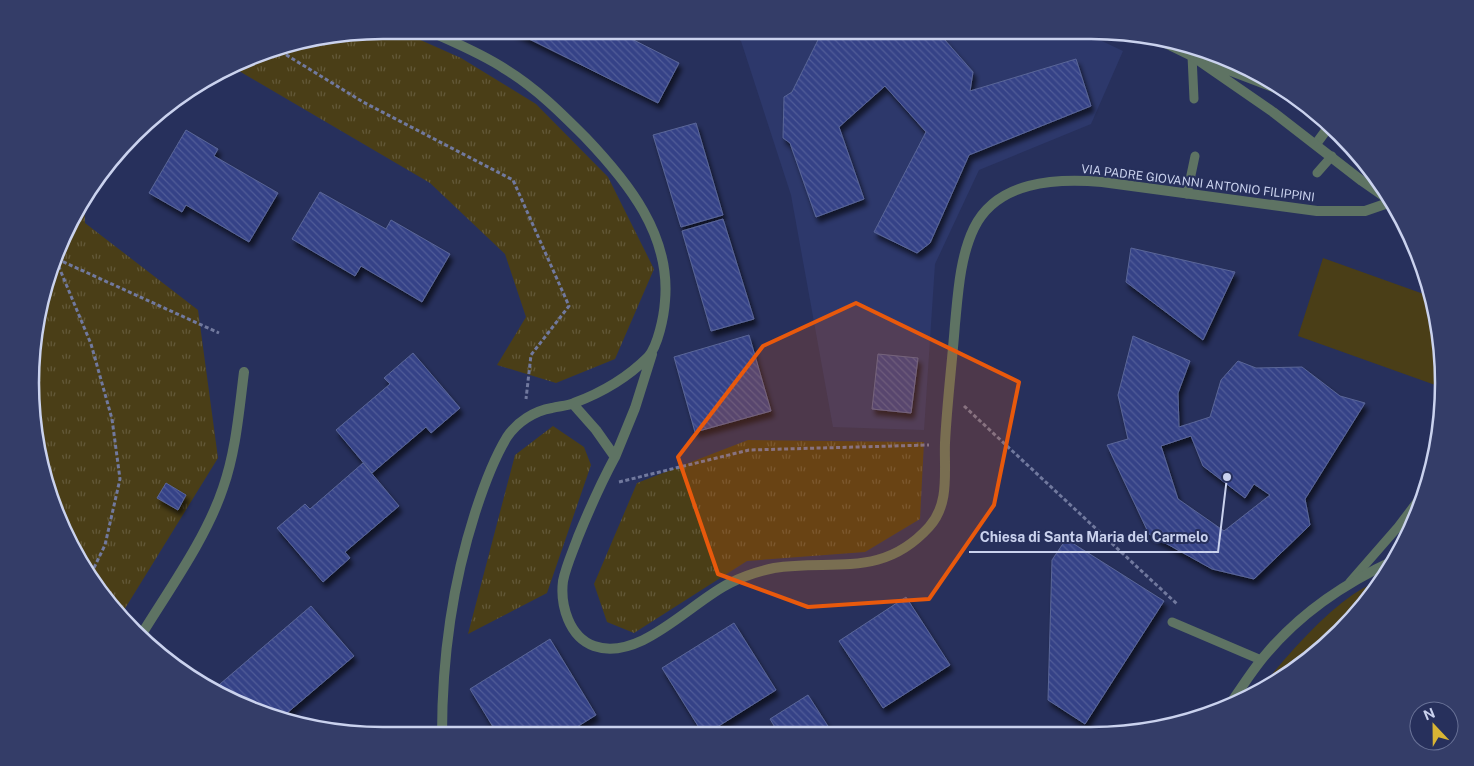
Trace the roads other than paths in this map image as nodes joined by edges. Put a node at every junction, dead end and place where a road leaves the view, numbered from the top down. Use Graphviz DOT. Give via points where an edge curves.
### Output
graph roads {
  1 [pos="446,39"];
  2 [pos="1179,50"];
  3 [pos="1192,56"];
  4 [pos="1231,69"];
  5 [pos="1194,99"];
  6 [pos="1325,131"];
  7 [pos="1316,144"];
  8 [pos="1195,156"];
  9 [pos="1332,156"];
  10 [pos="1317,173"];
  11 [pos="1375,189"];
  12 [pos="1187,194"];
  13 [pos="1385,205"];
  14 [pos="653,351"];
  15 [pos="244,372"];
  16 [pos="573,404"];
  17 [pos="615,457"];
  18 [pos="1411,511"];
  19 [pos="1380,570"];
  20 [pos="1348,584"];
  21 [pos="1172,622"];
  22 [pos="144,630"];
  23 [pos="1261,660"];
  24 [pos="1237,695"];
  25 [pos="442,727"];
  1 -- 14 [label="street, VIA PADRE GIOVANNI ANTONIO FILIPPINI" via="490,60 538,92 593,145 628,185 654,230 664,265 665,306"];
  2 -- 3 [label="street"];
  3 -- 4 [label="street"];
  3 -- 5 [label="lane"];
  3 -- 7 [label="street"];
  6 -- 7 [label="street"];
  7 -- 9 [label="street"];
  8 -- 12 [label="lane"];
  9 -- 10 [label="lane"];
  9 -- 11 [label="street"];
  12 -- 13 [label="street, VIA PADRE GIOVANNI ANTONIO FILIPPINI" via="1330,212 1366,211"];
  12 -- 17 [label="street, VIA PADRE GIOVANNI ANTONIO FILIPPINI" via="1102,182 1056,181 1009,193 983,213 965,254 959,289 945,444 945,485 940,507 930,526 891,555 867,563 779,568 748,575 717,590 644,640 630,646 600,648 582,639 569,621 563,600 563,583 599,487"];
  14 -- 16 [label="street" via="625,376"];
  14 -- 17 [label="street, VIA PADRE GIOVANNI ANTONIO FILIPPINI"];
  15 -- 22 [label="street" via="233,450 218,500 201,537"];
  16 -- 17 [label="street"];
  16 -- 25 [label="street" via="544,410 524,419 512,431 495,461 468,536 454,603 446,650"];
  18 -- 20 [label="lane"];
  19 -- 20 [label="street"];
  20 -- 23 [label="street" via="1301,618"];
  21 -- 23 [label="lane"];
  23 -- 24 [label="street"];
}
